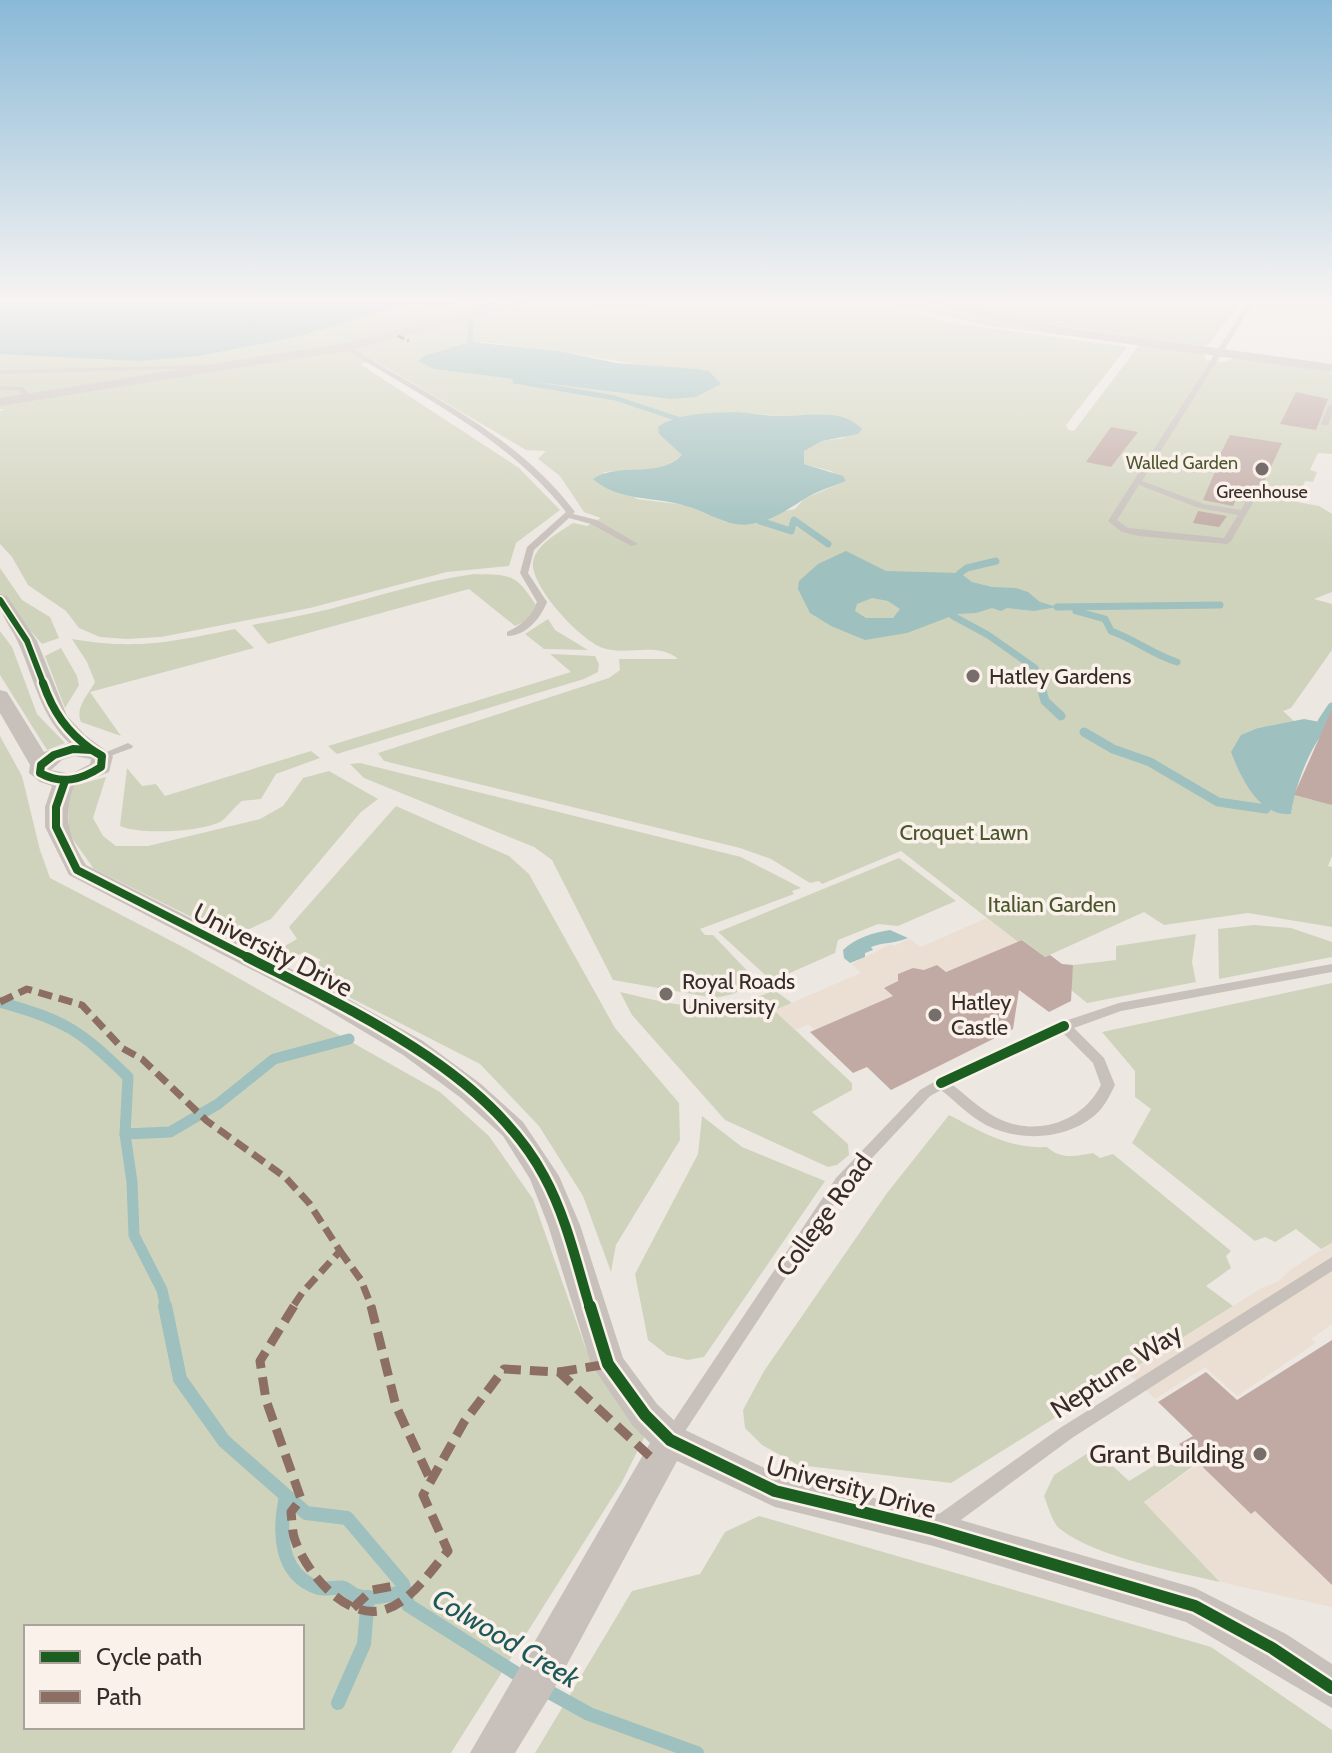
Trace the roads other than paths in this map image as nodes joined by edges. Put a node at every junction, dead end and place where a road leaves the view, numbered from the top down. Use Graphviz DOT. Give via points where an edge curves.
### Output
graph roads {
  1 [pos="117,384"];
  2 [pos="405,384"];
  3 [pos="1198,384"];
  4 [pos="0,388"];
  5 [pos="22,399"];
  6 [pos="0,402"];
  7 [pos="1332,407"];
  8 [pos="1325,423"];
  9 [pos="1138,482"];
  10 [pos="1251,499"];
  11 [pos="1243,513"];
  12 [pos="569,516"];
  13 [pos="634,544"];
  14 [pos="0,600"];
  15 [pos="510,634"];
  16 [pos="0,696"];
  17 [pos="128,746"];
  18 [pos="97,753"];
  19 [pos="41,765"];
  20 [pos="65,781"];
  21 [pos="1332,968"];
  22 [pos="1332,1263"];
  23 [pos="670,1440"];
  24 [pos="933,1529"];
  25 [pos="1332,1688"];
  26 [pos="491,1753"];
  1 -- 5 [label="street"];
  2 -- 12 [label="lane" via="532,467 563,500"];
  3 -- 9 [label="lane"];
  4 -- 5 [label="lane" via="21,388 26,395"];
  5 -- 6 [label="street"];
  7 -- 8 [label="lane"];
  9 -- 11 [label="lane" via="1202,506"];
  9 -- 11 [label="lane" via="1112,521 1125,530 1227,541"];
  10 -- 11 [label="lane"];
  12 -- 13 [label="lane" via="594,522"];
  12 -- 15 [label="lane" via="530,549 524,573 542,602 529,624"];
  14 -- 18 [label="street" via="29,646 52,712 77,741"];
  16 -- 19 [label="street"];
  17 -- 18 [label="lane"];
  18 -- 19 [label="street" via="73,749"];
  18 -- 20 [label="street" via="101,767"];
  19 -- 20 [label="street" via="40,773 49,780"];
  20 -- 23 [label="street, University Drive" via="54,807 57,837 77,870 413,1048 513,1129 544,1176 564,1225 608,1364"];
  21 -- 23 [label="lane, College Road" via="1119,1007 1064,1026 1099,1061 1108,1085 1096,1109 1066,1126 1010,1127 993,1122 941,1083 925,1093 841,1182"];
  22 -- 24 [label="lane, Neptune Way" via="1066,1433"];
  23 -- 24 [label="street, University Drive" via="775,1491"];
  23 -- 26 [label="street, College Road"];
  24 -- 25 [label="street, University Drive" via="1195,1606"];
}
